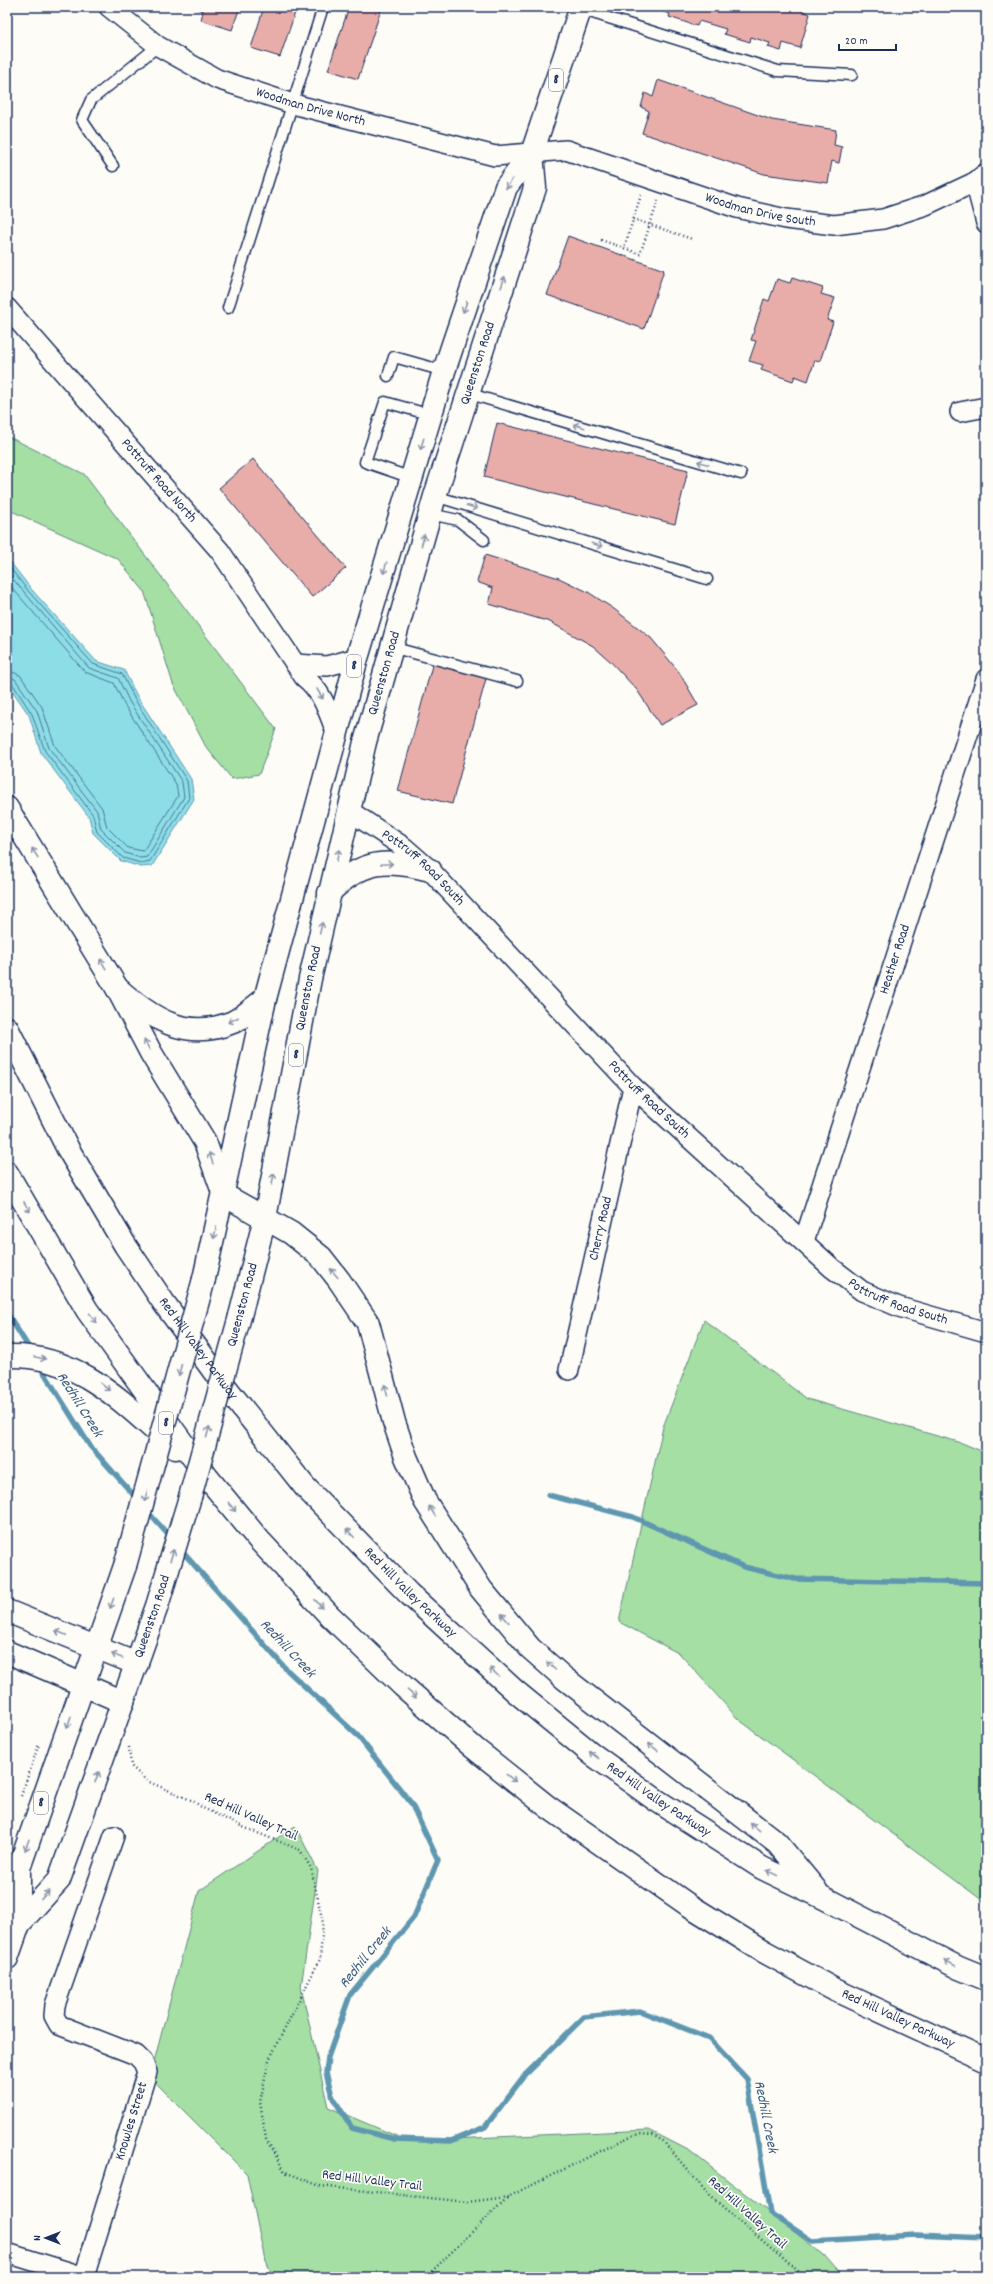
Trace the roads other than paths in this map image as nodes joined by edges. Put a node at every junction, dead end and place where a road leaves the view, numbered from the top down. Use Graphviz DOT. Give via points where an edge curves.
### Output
graph roads {
  1 [pos="109,7"];
  2 [pos="323,7"];
  3 [pos="580,8"];
  4 [pos="158,46"];
  5 [pos="852,75"];
  6 [pos="293,104"];
  7 [pos="532,153"];
  8 [pos="113,166"];
  9 [pos="981,177"];
  10 [pos="986,222"];
  11 [pos="7,308"];
  12 [pos="228,308"];
  13 [pos="444,371"];
  14 [pos="388,376"];
  15 [pos="468,392"];
  16 [pos="986,407"];
  17 [pos="960,412"];
  18 [pos="431,415"];
  19 [pos="741,474"];
  20 [pos="412,478"];
  21 [pos="433,505"];
  22 [pos="484,540"];
  23 [pos="706,579"];
  24 [pos="390,647"];
  25 [pos="357,658"];
  26 [pos="295,664"];
  27 [pos="986,679"];
  28 [pos="518,681"];
  29 [pos="336,732"];
  30 [pos="7,808"];
  31 [pos="348,810"];
  32 [pos="430,870"];
  33 [pos="329,893"];
  34 [pos="117,988"];
  35 [pos="265,999"];
  36 [pos="7,1028"];
  37 [pos="633,1087"];
  38 [pos="7,1173"];
  39 [pos="224,1195"];
  40 [pos="265,1218"];
  41 [pos="804,1241"];
  42 [pos="986,1332"];
  43 [pos="7,1356"];
  44 [pos="569,1370"];
  45 [pos="207,1477"];
  46 [pos="7,1611"];
  47 [pos="97,1648"];
  48 [pos="7,1652"];
  49 [pos="137,1664"];
  50 [pos="82,1685"];
  51 [pos="123,1702"];
  52 [pos="114,1836"];
  53 [pos="820,1896"];
  54 [pos="19,1924"];
  55 [pos="7,1958"];
  56 [pos="986,1979"];
  57 [pos="986,2060"];
  58 [pos="7,2253"];
  59 [pos="84,2277"];
  1 -- 4 [label="street, Woodman Drive North"];
  2 -- 6 [label="lane"];
  3 -- 5 [label="lane" via="778,71"];
  3 -- 7 [label="main road, Queenston Road / 8"];
  4 -- 6 [label="street, Woodman Drive North" via="217,79"];
  4 -- 8 [label="lane" via="91,100 82,120"];
  6 -- 7 [label="street, Woodman Drive North" via="495,156"];
  6 -- 12 [label="lane"];
  7 -- 9 [label="street, Woodman Drive South" via="566,150 737,208 786,219 834,225 883,219 926,205"];
  7 -- 13 [label="main road, Queenston Road / 8, one-way" via="506,187"];
  15 -- 7 [label="main road, Queenston Road / 8, one-way" via="535,188"];
  9 -- 10 [label="street"];
  11 -- 26 [label="street, Pottruff Road North" via="220,551"];
  13 -- 14 [label="lane" via="394,357"];
  13 -- 18 [label="main road, Queenston Road / 8"];
  19 -- 15 [label="lane, one-way"];
  15 -- 21 [label="main road, Queenston Road / 8"];
  16 -- 17 [label="street"];
  18 -- 20 [label="main road, Queenston Road / 8, one-way"];
  18 -- 20 [label="lane" via="385,402 366,462"];
  20 -- 25 [label="main road, Queenston Road / 8, one-way"];
  21 -- 22 [label="lane"];
  21 -- 23 [label="lane, one-way"];
  24 -- 21 [label="main road, Queenston Road / 8, one-way"];
  24 -- 28 [label="lane"];
  24 -- 31 [label="main road, Queenston Road / 8"];
  25 -- 26 [label="street" via="327,666"];
  25 -- 29 [label="main road, Queenston Road / 8"];
  26 -- 29 [label="street, Pottruff Road North, one-way" via="304,677 315,685 324,700"];
  27 -- 41 [label="street, Heather Road"];
  29 -- 35 [label="main road, Queenston Road / 8"];
  34 -- 30 [label="main road, one-way"];
  31 -- 32 [label="street, Pottruff Road South" via="405,848"];
  33 -- 31 [label="main road, Queenston Road / 8, one-way"];
  33 -- 32 [label="main road, one-way" via="345,877 359,868 399,863"];
  32 -- 37 [label="street, Pottruff Road South"];
  40 -- 33 [label="main road, Queenston Road / 8, one-way" via="310,979"];
  35 -- 34 [label="main road, one-way" via="234,1021 217,1027 195,1030 174,1027 159,1020 140,1009"];
  39 -- 34 [label="main road, one-way" via="205,1142 151,1053"];
  35 -- 39 [label="main road, Queenston Road / 8"];
  53 -- 36 [label="main road, Red Hill Valley Parkway, one-way" via="762,1868 656,1800 592,1754 515,1691 455,1637 408,1593 305,1487 224,1385 124,1245 68,1149"];
  37 -- 41 [label="street, Pottruff Road South"];
  37 -- 44 [label="street, Cherry Road"];
  38 -- 45 [label="main road, Red Hill Valley Parkway, one-way" via="88,1310"];
  39 -- 40 [label="main road"];
  39 -- 47 [label="main road, Queenston Road / 8, one-way, bridge" via="148,1487"];
  49 -- 40 [label="main road, Queenston Road / 8, one-way, bridge" via="190,1497"];
  53 -- 40 [label="main road, one-way" via="777,1843 558,1673 530,1648 481,1589 425,1501 406,1457 368,1323 320,1257 291,1233"];
  41 -- 42 [label="street, Pottruff Road South" via="832,1268 862,1291 899,1307"];
  43 -- 45 [label="main road, one-way" via="26,1355 52,1361 101,1384"];
  45 -- 57 [label="main road, Red Hill Valley Parkway, one-way" via="259,1540 330,1616 403,1686 474,1748 548,1807 687,1904 763,1951 835,1990"];
  47 -- 46 [label="main road, one-way"];
  49 -- 47 [label="main road, one-way"];
  47 -- 50 [label="main road, Queenston Road / 8"];
  48 -- 50 [label="main road"];
  49 -- 51 [label="main road, Queenston Road / 8"];
  50 -- 51 [label="main road"];
  50 -- 54 [label="main road, Queenston Road / 8, one-way" via="19,1868"];
  54 -- 51 [label="main road, Queenston Road / 8, one-way" via="59,1880"];
  52 -- 59 [label="street, Knowles Street" via="55,2005 54,2016 59,2025 136,2055 143,2062 147,2072"];
  56 -- 53 [label="main road, Red Hill Valley Parkway, one-way" via="959,1968"];
  54 -- 55 [label="main road, Queenston Road / 8"];
  58 -- 59 [label="street"];
}
